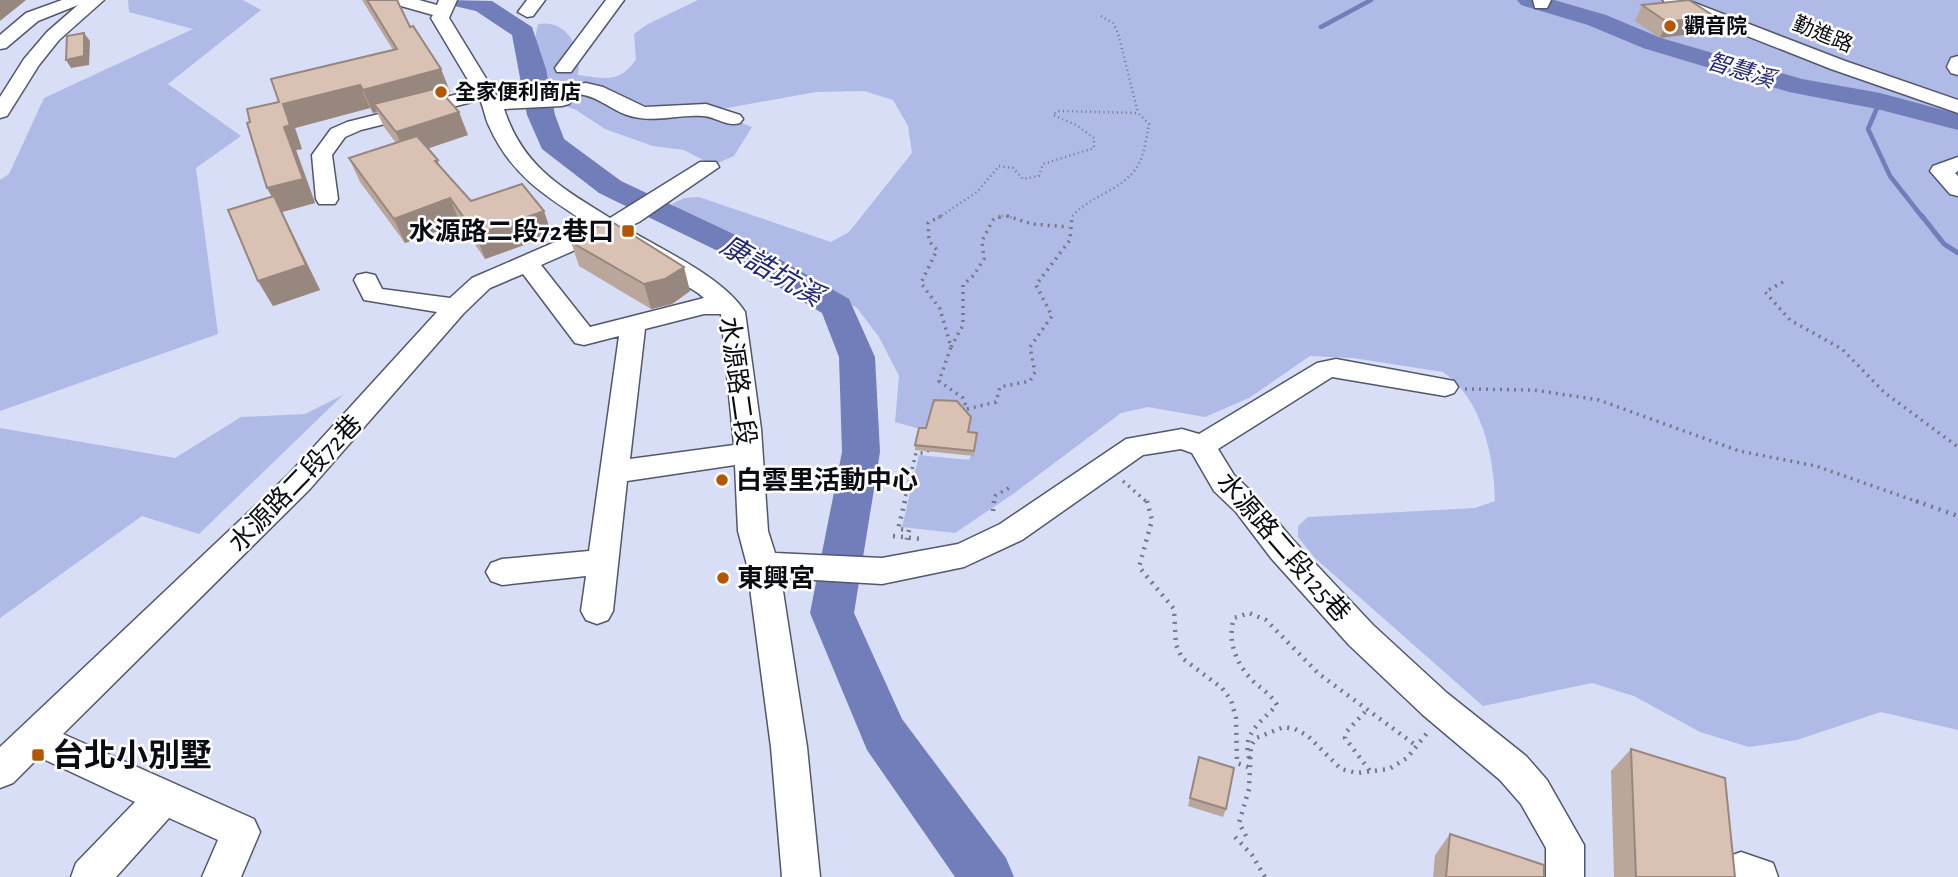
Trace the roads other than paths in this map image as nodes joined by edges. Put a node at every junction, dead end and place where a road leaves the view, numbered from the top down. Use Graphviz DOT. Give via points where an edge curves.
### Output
graph roads {
  1 [pos="76,0"];
  2 [pos="95,0"];
  3 [pos="400,0"];
  4 [pos="615,0"];
  5 [pos="1672,0"];
  6 [pos="444,6"];
  7 [pos="53,36"];
  8 [pos="0,44"];
  9 [pos="1958,62"];
  10 [pos="0,63"];
  11 [pos="564,68"];
  12 [pos="1958,69"];
  13 [pos="497,100"];
  14 [pos="1958,107"];
  15 [pos="0,112"];
  16 [pos="733,119"];
  17 [pos="1958,163"];
  18 [pos="708,167"];
  19 [pos="1958,189"];
  20 [pos="327,199"];
  21 [pos="620,222"];
  22 [pos="526,262"];
  23 [pos="366,280"];
  24 [pos="728,306"];
  25 [pos="455,307"];
  26 [pos="633,326"];
  27 [pos="1446,387"];
  28 [pos="1202,446"];
  29 [pos="749,453"];
  30 [pos="614,472"];
  31 [pos="603,562"];
  32 [pos="775,566"];
  33 [pos="502,572"];
  34 [pos="597,611"];
  35 [pos="34,738"];
  36 [pos="0,771"];
  37 [pos="164,797"];
  38 [pos="90,877"];
  39 [pos="221,877"];
  40 [pos="801,877"];
  41 [pos="1565,877"];
  1 -- 8 [label="street" via="32,18"];
  2 -- 7 [label="street"];
  3 -- 6 [label="street, 水源路二段"];
  4 -- 11 [label="street"];
  5 -- 14 [label="street, 勤進路"];
  6 -- 13 [label="street, 水源路二段" via="440,18"];
  7 -- 10 [label="street"];
  7 -- 15 [label="street"];
  9 -- 12 [label="street"];
  13 -- 16 [label="street" via="562,100 573,88 595,90 642,113 703,110"];
  13 -- 20 [label="street" via="354,126 338,133 322,155"];
  13 -- 21 [label="street, 水源路二段" via="499,127 545,187"];
  17 -- 19 [label="street" via="1941,171"];
  18 -- 21 [label="street, 水源路二段72巷"];
  21 -- 22 [label="street, 水源路二段72巷"];
  21 -- 24 [label="street, 水源路二段"];
  22 -- 25 [label="street, 水源路二段72巷" via="481,283"];
  22 -- 26 [label="street" via="584,337"];
  23 -- 25 [label="street" via="373,295"];
  24 -- 26 [label="street" via="704,306"];
  24 -- 29 [label="street, 水源路二段" via="733,313"];
  25 -- 35 [label="street, 水源路二段72巷" via="299,482"];
  26 -- 30 [label="street"];
  27 -- 28 [label="street" via="1325,369"];
  28 -- 32 [label="street, 水源路二段125巷" via="1182,439 1136,446 1011,532 964,555 882,571"];
  28 -- 41 [label="street, 水源路二段125巷" via="1224,484 1361,635 1513,768 1534,792 1564,845"];
  29 -- 30 [label="street"];
  29 -- 32 [label="street, 水源路二段" via="753,531"];
  30 -- 31 [label="street"];
  31 -- 33 [label="street"];
  31 -- 34 [label="street"];
  32 -- 40 [label="street, 水源路二段"];
  35 -- 36 [label="street, 水源路二段72巷"];
  35 -- 37 [label="street"];
  37 -- 38 [label="street"];
  37 -- 39 [label="street" via="241,832"];
}
